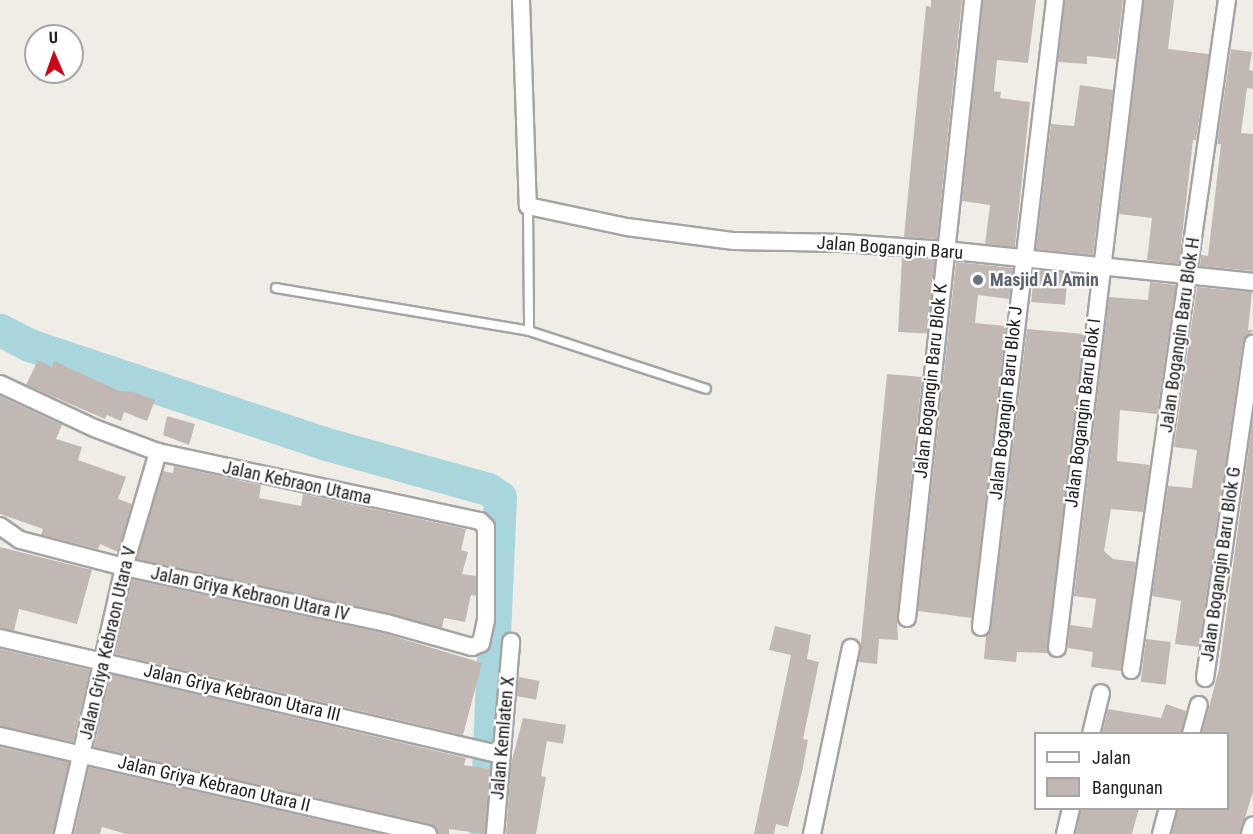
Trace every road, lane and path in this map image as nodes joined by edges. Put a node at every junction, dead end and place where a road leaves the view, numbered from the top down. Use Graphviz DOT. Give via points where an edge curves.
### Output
graph roads {
  1 [pos="521,0"];
  2 [pos="973,0"];
  3 [pos="1055,0"];
  4 [pos="1134,0"];
  5 [pos="1227,0"];
  6 [pos="528,206"];
  7 [pos="945,250"];
  8 [pos="1022,259"];
  9 [pos="1102,268"];
  10 [pos="1188,276"];
  11 [pos="1253,282"];
  12 [pos="276,288"];
  13 [pos="529,331"];
  14 [pos="1253,343"];
  15 [pos="0,384"];
  16 [pos="706,389"];
  17 [pos="158,452"];
  18 [pos="0,526"];
  19 [pos="0,538"];
  20 [pos="20,540"];
  21 [pos="124,567"];
  22 [pos="907,618"];
  23 [pos="981,627"];
  24 [pos="0,638"];
  25 [pos="511,642"];
  26 [pos="479,645"];
  27 [pos="851,648"];
  28 [pos="1057,648"];
  29 [pos="102,660"];
  30 [pos="1131,670"];
  31 [pos="1205,678"];
  32 [pos="1101,693"];
  33 [pos="1199,705"];
  34 [pos="1091,732"];
  35 [pos="1192,732"];
  36 [pos="0,736"];
  37 [pos="83,754"];
  38 [pos="502,754"];
  39 [pos="1071,810"];
  40 [pos="1167,810"];
  41 [pos="1253,825"];
  42 [pos="63,834"];
  43 [pos="428,834"];
  44 [pos="495,834"];
  45 [pos="812,834"];
  46 [pos="1065,834"];
  47 [pos="1161,834"];
  48 [pos="1250,834"];
  1 -- 6 [label="street"];
  2 -- 7 [label="street, Jalan Bogangin Baru Blok K"];
  3 -- 8 [label="street, Jalan Bogangin Baru Blok J"];
  4 -- 9 [label="street, Jalan Bogangin Baru Blok I"];
  5 -- 10 [label="street, Jalan Bogangin Baru Blok H"];
  6 -- 7 [label="street, Jalan Bogangin Baru" via="734,242 843,243"];
  6 -- 13 [label="lane"];
  7 -- 8 [label="street, Jalan Bogangin Baru"];
  7 -- 22 [label="street, Jalan Bogangin Baru Blok K"];
  8 -- 9 [label="street, Jalan Bogangin Baru"];
  8 -- 23 [label="street, Jalan Bogangin Baru Blok J"];
  9 -- 10 [label="street, Jalan Bogangin Baru"];
  9 -- 28 [label="street, Jalan Bogangin Baru Blok I"];
  10 -- 11 [label="street, Jalan Bogangin Baru"];
  10 -- 30 [label="street, Jalan Bogangin Baru Blok H"];
  12 -- 13 [label="lane"];
  13 -- 16 [label="lane"];
  14 -- 31 [label="street, Jalan Bogangin Baru Blok G"];
  15 -- 17 [label="street, Jalan Kebraon Utama" via="94,428"];
  17 -- 21 [label="street, Jalan Griya Kebraon Utara V"];
  17 -- 26 [label="street, Jalan Kebraon Utama" via="480,521 486,527 486,620"];
  18 -- 20 [label="street, Jalan Griya Kebraon Utara IV"];
  19 -- 20 [label="street, Jalan Griya Kebraon Utara IV"];
  20 -- 21 [label="street, Jalan Griya Kebraon Utara IV"];
  21 -- 26 [label="street, Jalan Griya Kebraon Utara IV"];
  21 -- 29 [label="street, Jalan Griya Kebraon Utara V"];
  24 -- 29 [label="street, Jalan Griya Kebraon Utara III"];
  25 -- 38 [label="street, Jalan Kemlaten X"];
  27 -- 45 [label="street"];
  29 -- 37 [label="street, Jalan Griya Kebraon Utara V"];
  29 -- 38 [label="street, Jalan Griya Kebraon Utara III"];
  32 -- 34 [label="street"];
  33 -- 35 [label="street"];
  36 -- 37 [label="street, Jalan Griya Kebraon Utara II"];
  37 -- 42 [label="street, Jalan Griya Kebraon Utara V"];
  37 -- 43 [label="street, Jalan Griya Kebraon Utara II"];
  38 -- 44 [label="street, Jalan Kemlaten X"];
  39 -- 46 [label="street"];
  40 -- 47 [label="street"];
  41 -- 48 [label="street"];
}
